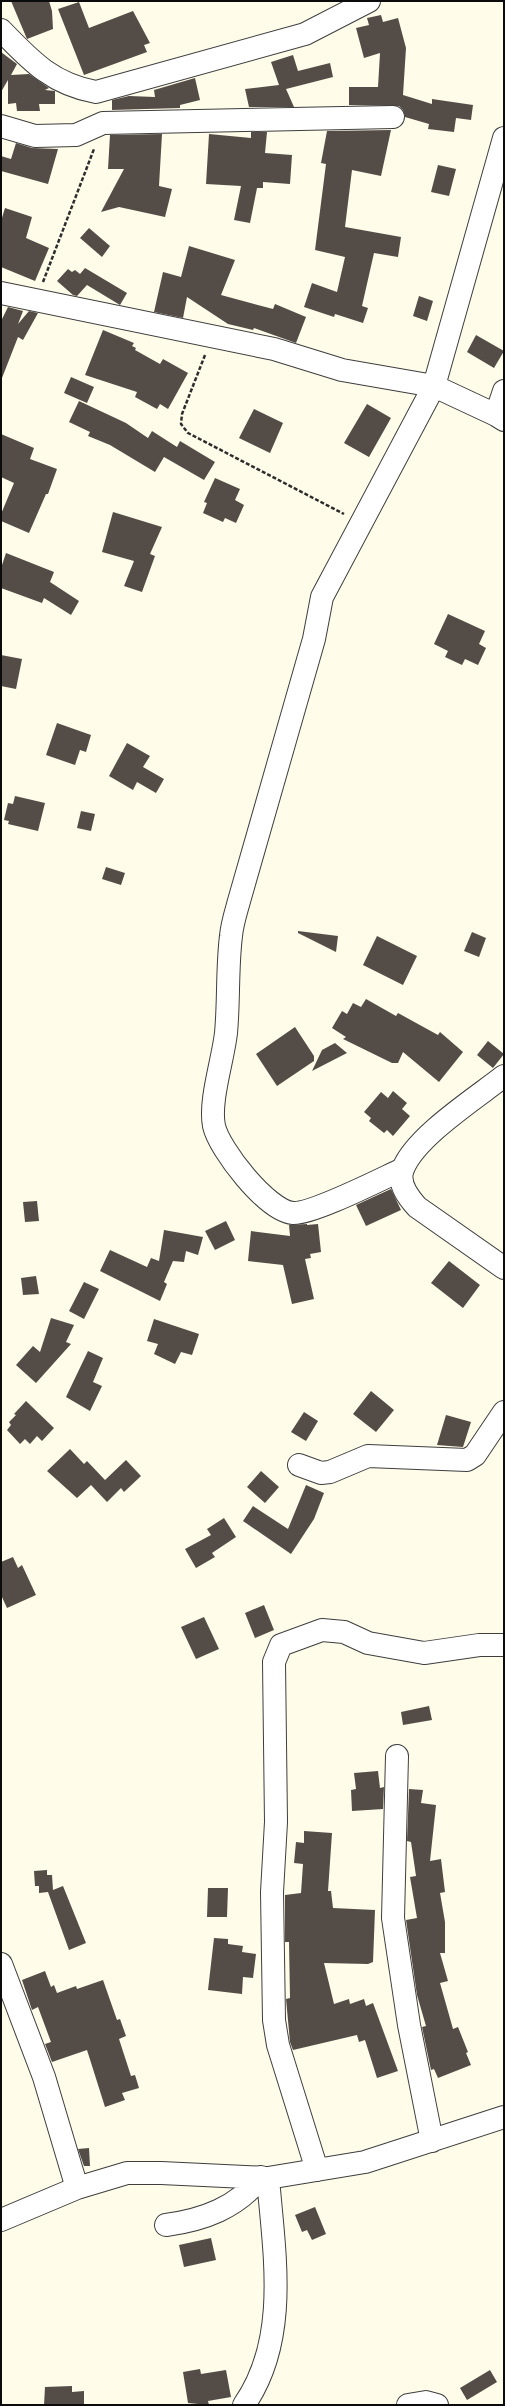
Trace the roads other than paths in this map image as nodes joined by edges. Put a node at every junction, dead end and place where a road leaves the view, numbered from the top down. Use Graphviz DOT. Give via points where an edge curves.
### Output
graph roads {
  1 [pos="369,1"];
  2 [pos="1,30"];
  3 [pos="394,117"];
  4 [pos="1,126"];
  5 [pos="504,138"];
  6 [pos="1,292"];
  7 [pos="434,386"];
  8 [pos="504,391"];
  9 [pos="500,418"];
  10 [pos="504,1076"];
  11 [pos="403,1169"];
  12 [pos="504,1268"];
  13 [pos="504,1412"];
  14 [pos="299,1465"];
  15 [pos="504,1645"];
  16 [pos="397,1756"];
  17 [pos="3,1973"];
  18 [pos="504,2117"];
  19 [pos="432,2141"];
  20 [pos="317,2170"];
  21 [pos="265,2178"];
  22 [pos="77,2188"];
  23 [pos="1,2220"];
  24 [pos="166,2225"];
  25 [pos="244,2405"];
  26 [pos="408,2405"];
  27 [pos="436,2405"];
  1 -- 2 [label="street" via="305,34 96,92 74,88 35,65"];
  3 -- 4 [label="street" via="103,123 76,135 35,136"];
  5 -- 7 [label="street"];
  6 -- 7 [label="street" via="274,349 342,370"];
  7 -- 9 [label="street"];
  7 -- 11 [label="street" via="322,596 314,639 231,935 226,1032 212,1109 214,1126 219,1138 240,1171 257,1191 292,1213 312,1209"];
  8 -- 9 [label="street"];
  10 -- 11 [label="street" via="419,1144"];
  11 -- 12 [label="street" via="404,1189 417,1207"];
  13 -- 14 [label="street" via="475,1455 467,1460 368,1456 330,1472"];
  15 -- 20 [label="street" via="479,1645 424,1653 368,1643 344,1632 322,1630 281,1645 274,1662 274,2020 278,2045"];
  16 -- 19 [label="street" via="393,1918"];
  17 -- 22 [label="street" via="44,2077"];
  18 -- 19 [label="street"];
  19 -- 20 [label="street" via="365,2162"];
  20 -- 21 [label="street"];
  21 -- 22 [label="street" via="128,2173"];
  21 -- 24 [label="street" via="244,2196 220,2210 196,2219"];
  21 -- 25 [label="street" via="275,2264 275,2316 266,2362 253,2392"];
  22 -- 23 [label="street"];
  26 -- 27 [label="street" via="426,2402"];
}
